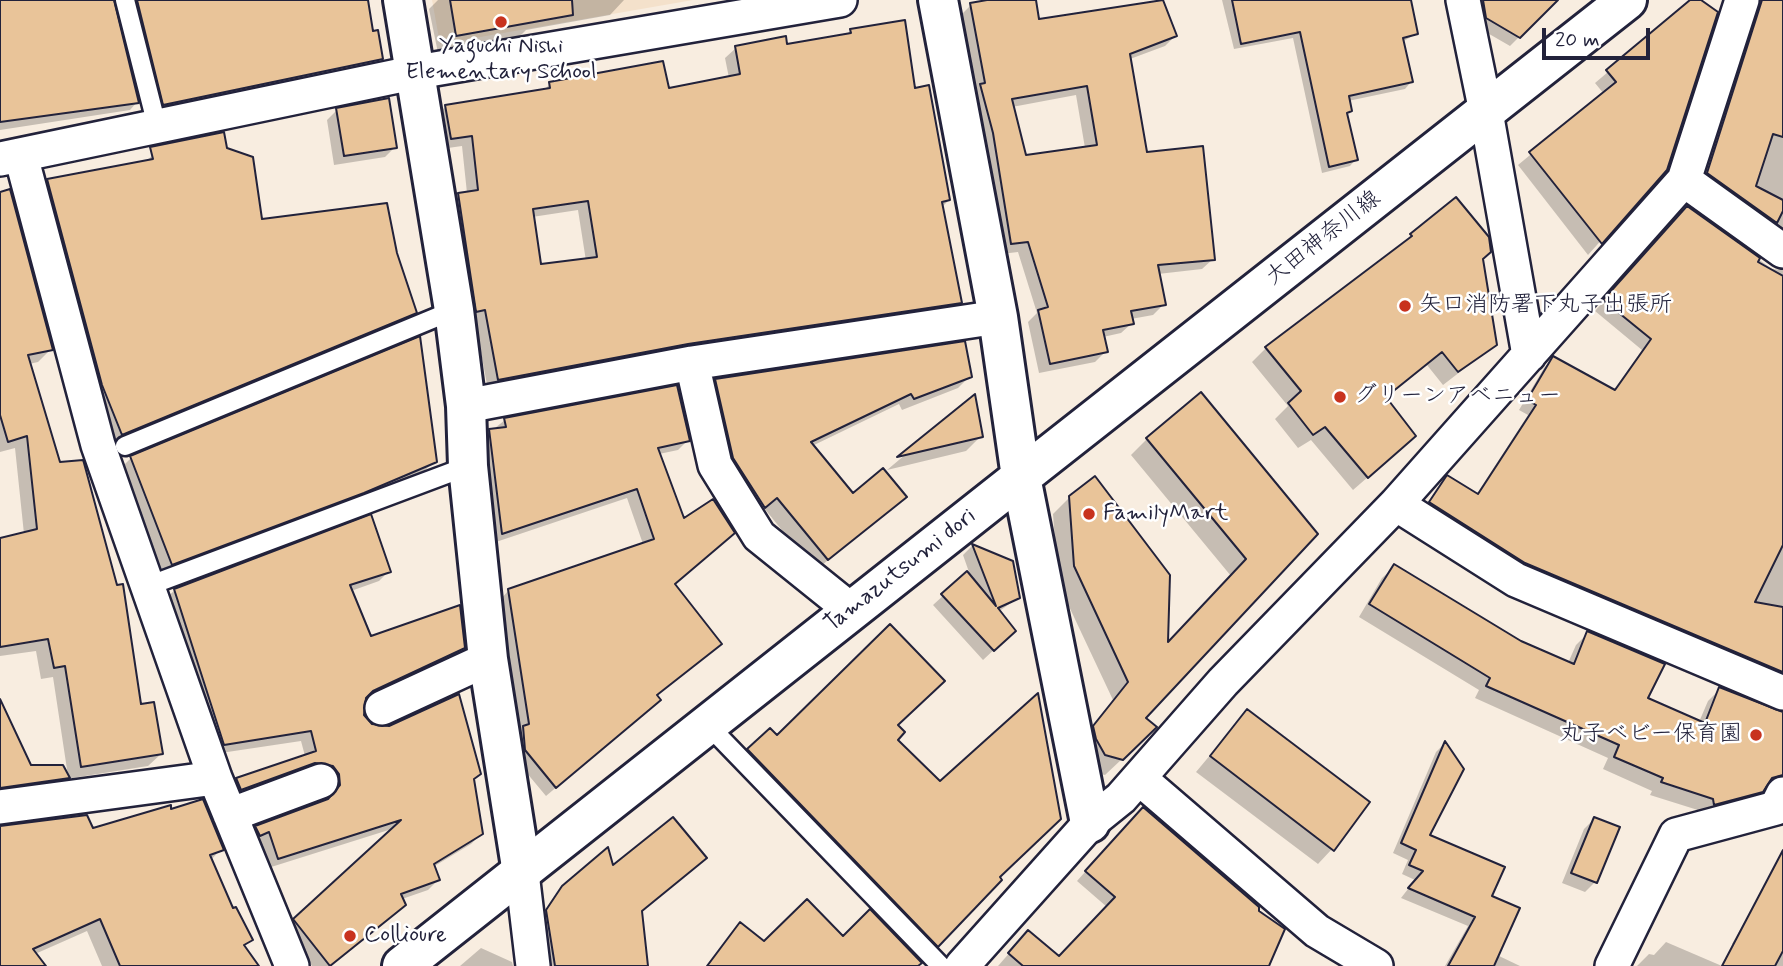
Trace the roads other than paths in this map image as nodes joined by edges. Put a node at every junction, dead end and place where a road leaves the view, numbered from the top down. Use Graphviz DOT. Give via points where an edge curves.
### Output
graph roads {
  1 [pos="125,0"];
  2 [pos="403,0"];
  3 [pos="840,0"];
  4 [pos="938,0"];
  5 [pos="1463,0"];
  6 [pos="1627,0"];
  7 [pos="1742,0"];
  8 [pos="416,72"];
  9 [pos="1486,112"];
  10 [pos="157,126"];
  11 [pos="11,158"];
  12 [pos="1684,180"];
  13 [pos="1783,251"];
  14 [pos="454,310"];
  15 [pos="998,317"];
  16 [pos="1529,355"];
  17 [pos="692,363"];
  18 [pos="466,406"];
  19 [pos="112,446"];
  20 [pos="468,466"];
  21 [pos="1021,477"];
  22 [pos="1396,504"];
  23 [pos="148,586"];
  24 [pos="851,610"];
  25 [pos="488,659"];
  26 [pos="1783,693"];
  27 [pos="382,708"];
  28 [pos="706,723"];
  29 [pos="215,778"];
  30 [pos="1139,778"];
  31 [pos="321,781"];
  32 [pos="1783,794"];
  33 [pos="0,807"];
  34 [pos="230,814"];
  35 [pos="1090,823"];
  36 [pos="522,873"];
  37 [pos="292,966"];
  38 [pos="402,966"];
  39 [pos="533,966"];
  40 [pos="941,966"];
  41 [pos="962,966"];
  42 [pos="1376,966"];
  43 [pos="1612,966"];
  1 -- 10 [label="lane"];
  2 -- 8 [label="main road"];
  3 -- 8 [label="street"];
  4 -- 15 [label="main road"];
  5 -- 9 [label="street"];
  6 -- 9 [label="main road, 大田神奈川線"];
  7 -- 12 [label="street"];
  8 -- 10 [label="street"];
  8 -- 14 [label="main road"];
  9 -- 16 [label="street"];
  9 -- 21 [label="main road, 大田神奈川線"];
  10 -- 11 [label="street"];
  11 -- 19 [label="street"];
  12 -- 13 [label="street"];
  12 -- 16 [label="street"];
  14 -- 18 [label="main road"];
  14 -- 19 [label="lane"];
  15 -- 17 [label="street"];
  15 -- 21 [label="main road"];
  16 -- 22 [label="street"];
  17 -- 18 [label="street"];
  17 -- 24 [label="street" via="715,465 760,536"];
  18 -- 20 [label="main road"];
  19 -- 23 [label="street"];
  20 -- 23 [label="lane"];
  20 -- 25 [label="main road"];
  21 -- 24 [label="main road, Tamazutsumi dori"];
  21 -- 35 [label="main road"];
  22 -- 26 [label="street" via="1516,580"];
  22 -- 30 [label="street" via="1223,682"];
  23 -- 29 [label="street"];
  24 -- 28 [label="main road, Tamazutsumi dori"];
  25 -- 27 [label="street"];
  25 -- 36 [label="main road"];
  28 -- 36 [label="main road, Tamazutsumi dori"];
  28 -- 40 [label="lane"];
  29 -- 33 [label="street"];
  29 -- 34 [label="street"];
  30 -- 35 [label="street"];
  30 -- 42 [label="street" via="1317,931"];
  31 -- 34 [label="street"];
  32 -- 43 [label="street" via="1776,808 1676,835"];
  34 -- 37 [label="street"];
  35 -- 41 [label="street"];
  36 -- 38 [label="main road, Tamazutsumi dori"];
  36 -- 39 [label="street"];
}
